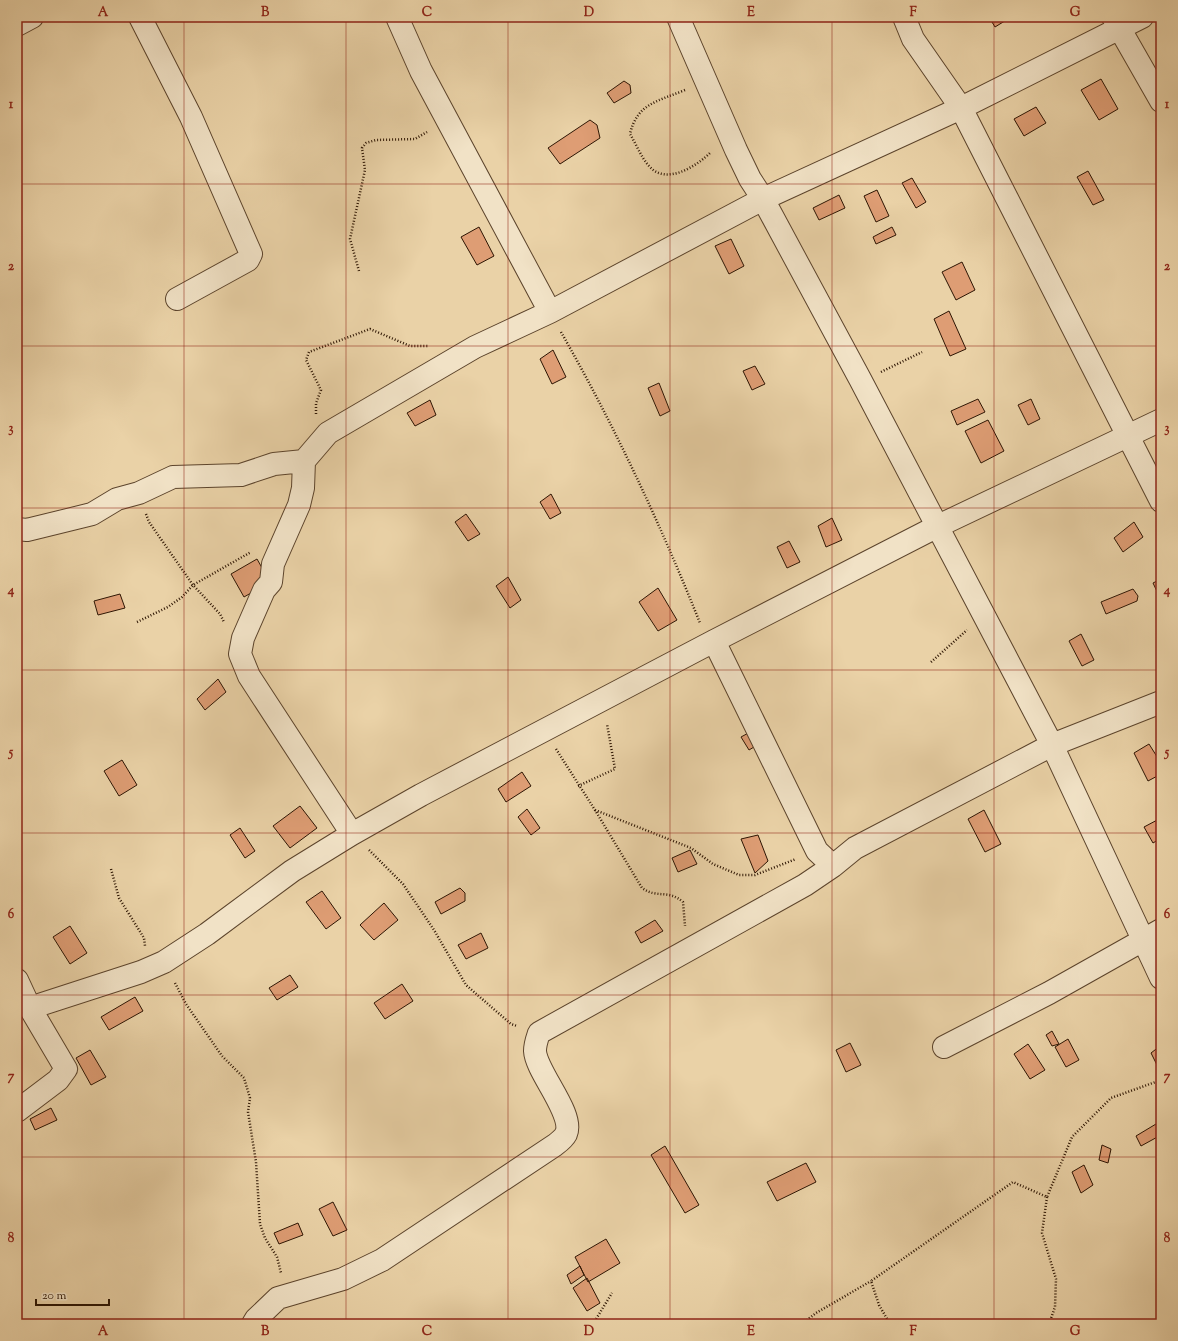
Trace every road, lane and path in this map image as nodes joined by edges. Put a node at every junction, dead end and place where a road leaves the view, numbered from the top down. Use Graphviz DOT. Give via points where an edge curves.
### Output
graph roads {
  1 [pos="32,17"];
  2 [pos="140,17"];
  3 [pos="397,17"];
  4 [pos="678,17"];
  5 [pos="904,17"];
  6 [pos="1142,17"];
  7 [pos="1116,23"];
  8 [pos="17,25"];
  9 [pos="705,81"];
  10 [pos="1161,101"];
  11 [pos="961,108"];
  12 [pos="448,121"];
  13 [pos="730,133"];
  14 [pos="763,199"];
  15 [pos="359,271"];
  16 [pos="177,299"];
  17 [pos="550,312"];
  18 [pos="433,346"];
  19 [pos="922,352"];
  20 [pos="860,379"];
  21 [pos="1161,420"];
  22 [pos="328,433"];
  23 [pos="1129,437"];
  24 [pos="304,461"];
  25 [pos="139,493"];
  26 [pos="1161,501"];
  27 [pos="936,528"];
  28 [pos="17,529"];
  29 [pos="256,547"];
  30 [pos="193,585"];
  31 [pos="979,609"];
  32 [pos="137,622"];
  33 [pos="714,640"];
  34 [pos="240,654"];
  35 [pos="931,662"];
  36 [pos="603,699"];
  37 [pos="1161,702"];
  38 [pos="544,730"];
  39 [pos="1052,745"];
  40 [pos="578,786"];
  41 [pos="595,810"];
  42 [pos="352,834"];
  43 [pos="817,851"];
  44 [pos="833,866"];
  45 [pos="112,869"];
  46 [pos="1152,935"];
  47 [pos="687,951"];
  48 [pos="164,962"];
  49 [pos="141,972"];
  50 [pos="1161,978"];
  51 [pos="17,980"];
  52 [pos="30,1008"];
  53 [pos="539,1032"];
  54 [pos="944,1047"];
  55 [pos="1161,1080"];
  56 [pos="17,1111"];
  57 [pos="1046,1196"];
  58 [pos="871,1281"];
  59 [pos="612,1293"];
  60 [pos="287,1295"];
  61 [pos="253,1324"];
  62 [pos="593,1324"];
  63 [pos="802,1324"];
  64 [pos="890,1324"];
  65 [pos="1049,1324"];
  1 -- 8 [label="street"];
  2 -- 16 [label="street" via="191,117 251,254 248,260"];
  3 -- 12 [label="street" via="421,71"];
  4 -- 9 [label="street"];
  5 -- 11 [label="street" via="913,39"];
  6 -- 7 [label="street"];
  7 -- 10 [label="street"];
  7 -- 11 [label="street"];
  9 -- 13 [label="street"];
  9 -- 13 [label="path" via="641,109 632,121 630,134 649,167 660,174 676,174 705,158"];
  11 -- 14 [label="street"];
  11 -- 23 [label="street"];
  12 -- 15 [label="path" via="415,139 376,140 366,143 362,148 364,170 350,239"];
  12 -- 17 [label="street"];
  13 -- 14 [label="street" via="750,179"];
  14 -- 17 [label="street"];
  14 -- 20 [label="street"];
  17 -- 22 [label="street" via="475,347"];
  17 -- 33 [label="path" via="598,397 648,501 700,624"];
  18 -- 22 [label="path" via="410,346 370,330 309,352 306,360 321,390 315,410 317,418"];
  19 -- 20 [label="path" via="888,370"];
  20 -- 27 [label="street"];
  21 -- 23 [label="street"];
  22 -- 24 [label="street"];
  23 -- 26 [label="street"];
  23 -- 27 [label="street"];
  24 -- 25 [label="street" via="274,464 241,476 174,477"];
  24 -- 34 [label="street" via="299,506 273,564 271,582 264,590 243,638"];
  25 -- 28 [label="street" via="117,500 92,514 27,530"];
  25 -- 30 [label="path" via="149,522"];
  27 -- 31 [label="street"];
  27 -- 33 [label="street"];
  29 -- 30 [label="path"];
  30 -- 32 [label="path" via="168,607"];
  30 -- 34 [label="path" via="220,614"];
  31 -- 35 [label="path" via="966,630"];
  31 -- 39 [label="street"];
  33 -- 36 [label="street"];
  33 -- 43 [label="street"];
  34 -- 42 [label="street" via="249,676"];
  36 -- 38 [label="street"];
  36 -- 40 [label="path" via="615,769"];
  37 -- 39 [label="street"];
  38 -- 40 [label="path"];
  38 -- 42 [label="street"];
  39 -- 44 [label="street" via="855,848"];
  39 -- 46 [label="street"];
  40 -- 41 [label="path"];
  41 -- 43 [label="path" via="691,848 714,864 739,875 756,875"];
  41 -- 47 [label="path" via="642,888 650,894 670,894 683,902"];
  42 -- 48 [label="street" via="292,871"];
  42 -- 53 [label="path" via="403,884 434,930 466,986 511,1024"];
  43 -- 44 [label="street"];
  44 -- 47 [label="street" via="805,885"];
  45 -- 49 [label="path" via="119,898 144,938 145,956"];
  46 -- 50 [label="street"];
  46 -- 54 [label="street" via="1049,993"];
  47 -- 53 [label="street"];
  48 -- 49 [label="street"];
  48 -- 60 [label="path" via="186,1004 222,1056 244,1078 250,1098 248,1112 256,1162 260,1224 277,1257"];
  49 -- 52 [label="street"];
  51 -- 52 [label="street"];
  52 -- 56 [label="street" via="66,1069 58,1080"];
  53 -- 60 [label="street" via="535,1052 560,1104 568,1126 566,1135 555,1145 382,1260 343,1279"];
  55 -- 57 [label="path" via="1111,1098 1072,1137"];
  57 -- 58 [label="path" via="1013,1182"];
  57 -- 65 [label="path" via="1042,1233 1056,1279 1055,1307"];
  58 -- 63 [label="path"];
  58 -- 64 [label="path" via="879,1305"];
  59 -- 62 [label="path"];
  60 -- 61 [label="street" via="278,1298"];
}
